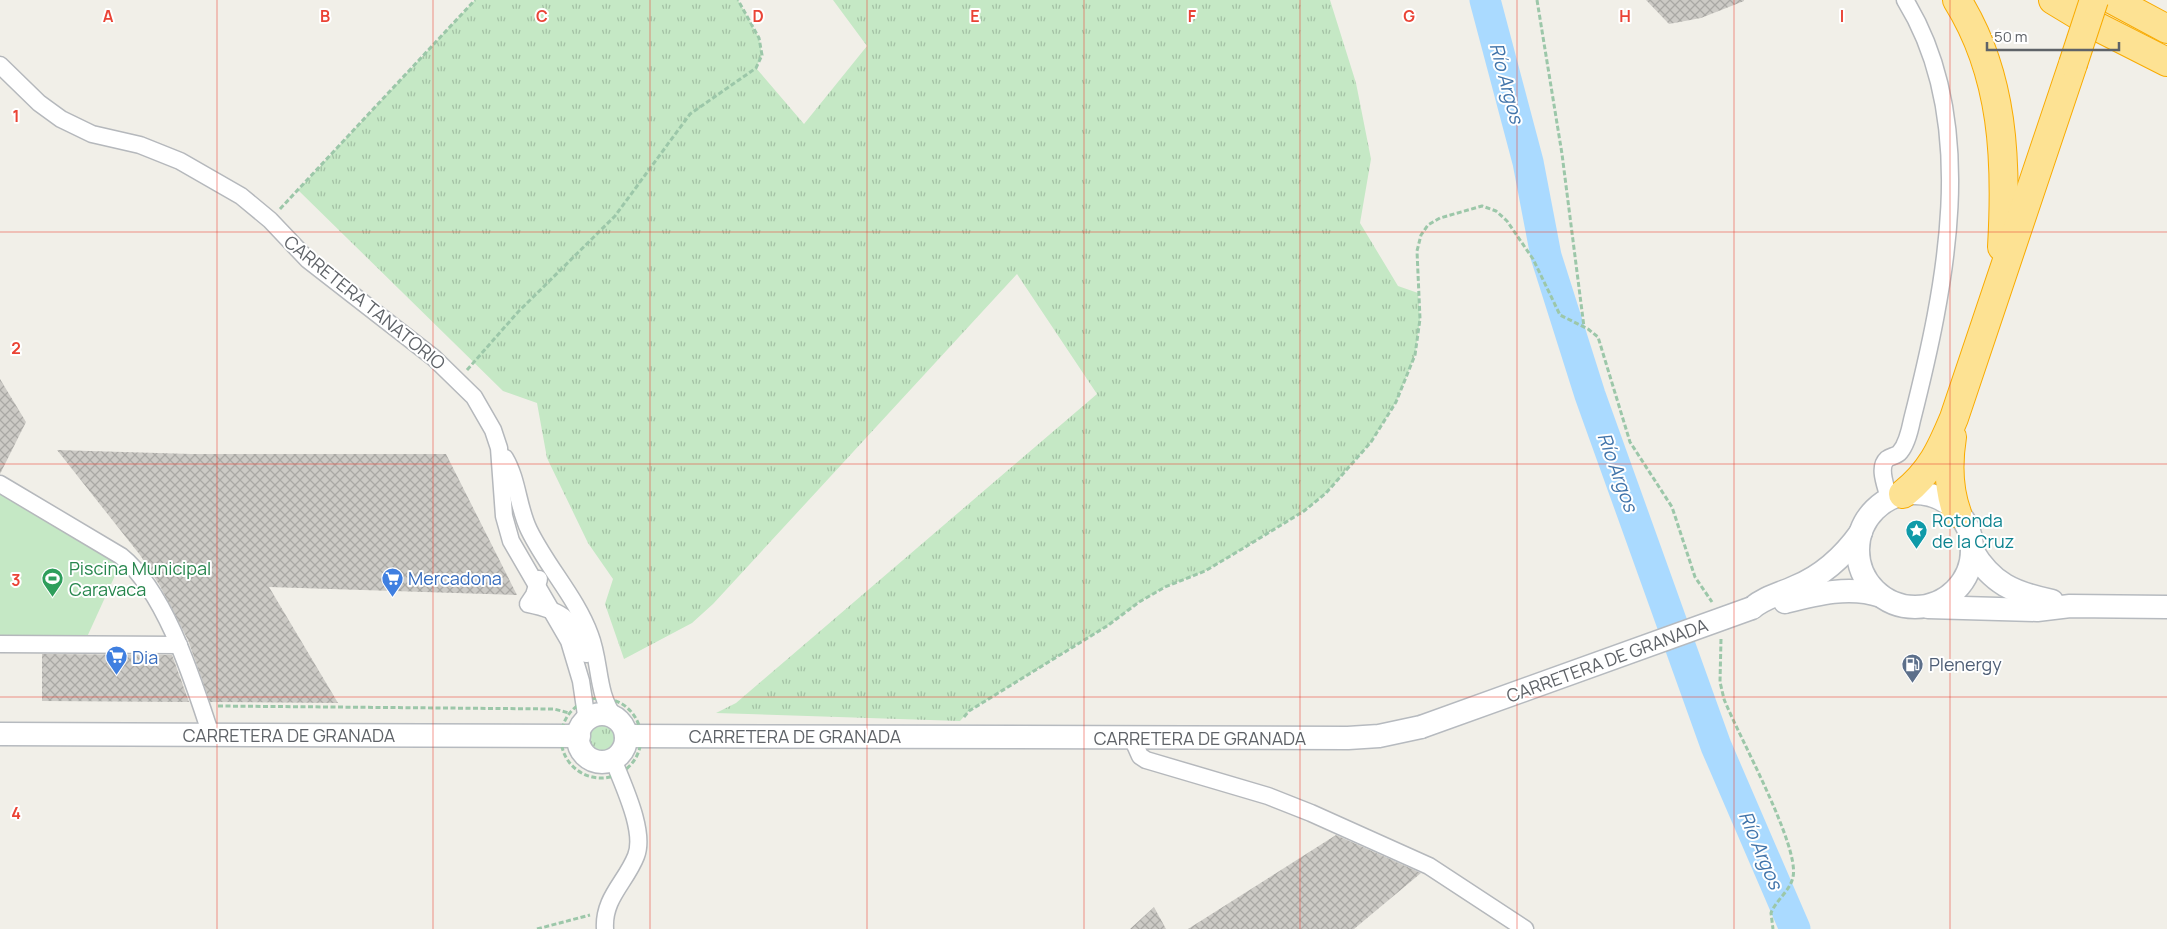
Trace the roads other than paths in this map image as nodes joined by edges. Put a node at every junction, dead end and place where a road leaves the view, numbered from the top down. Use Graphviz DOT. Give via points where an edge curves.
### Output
graph roads {
  1 [pos="1905,0"];
  2 [pos="1957,0"];
  3 [pos="2053,0"];
  4 [pos="2094,0"];
  5 [pos="2113,0"];
  6 [pos="2167,29"];
  7 [pos="2167,62"];
  8 [pos="0,65"];
  9 [pos="1997,290"];
  10 [pos="1954,418"];
  11 [pos="499,448"];
  12 [pos="0,484"];
  13 [pos="516,489"];
  14 [pos="1896,496"];
  15 [pos="1957,512"];
  16 [pos="1860,532"];
  17 [pos="1972,550"];
  18 [pos="537,587"];
  19 [pos="1881,596"];
  20 [pos="2070,606"];
  21 [pos="1921,607"];
  22 [pos="2167,607"];
  23 [pos="1752,608"];
  24 [pos="551,610"];
  25 [pos="0,644"];
  26 [pos="179,645"];
  27 [pos="602,692"];
  28 [pos="575,722"];
  29 [pos="628,730"];
  30 [pos="0,734"];
  31 [pos="211,735"];
  32 [pos="1132,738"];
  33 [pos="616,767"];
  34 [pos="605,929"];
  35 [pos="1525,929"];
  1 -- 14 [label="street" via="1930,49 1943,92 1949,180 1941,285 1926,365 1904,446 1883,467"];
  2 -- 9 [label="highway" via="1983,52 1997,100 2004,147 2004,213"];
  3 -- 7 [label="highway"];
  4 -- 9 [label="highway, bridge"];
  5 -- 6 [label="highway"];
  8 -- 11 [label="street, CARRETERA TANATORIO" via="39,103 61,119 92,134 140,145 180,161 241,196 270,220 308,260 396,326 459,380 474,397 493,430"];
  9 -- 10 [label="highway"];
  10 -- 14 [label="highway" via="1931,466 1922,478"];
  10 -- 15 [label="highway" via="1950,477"];
  11 -- 13 [label="street"];
  11 -- 18 [label="street" via="507,530"];
  12 -- 26 [label="street" via="136,568"];
  13 -- 18 [label="street" via="518,524 537,567"];
  13 -- 27 [label="street" via="530,532 587,627 597,659"];
  14 -- 15 [label="main road" via="1922,493 1939,498"];
  14 -- 16 [label="main road" via="1871,513"];
  15 -- 17 [label="main road" via="1969,534"];
  16 -- 19 [label="main road" via="1858,552 1861,569"];
  16 -- 23 [label="main road, CARRETERA DE GRANADA" via="1845,552 1821,573 1764,599"];
  17 -- 20 [label="main road" via="1996,581 2032,597"];
  17 -- 21 [label="main road" via="1968,570 1954,592 1937,603"];
  18 -- 24 [label="street" via="528,604"];
  19 -- 21 [label="main road" via="1904,606"];
  19 -- 23 [label="main road, CARRETERA DE GRANADA" via="1862,591 1836,592"];
  20 -- 21 [label="main road" via="2037,610"];
  20 -- 22 [label="main road"];
  23 -- 32 [label="main road, CARRETERA DE GRANADA, bridge" via="1421,727 1379,736"];
  24 -- 27 [label="street" via="572,622"];
  24 -- 28 [label="street" via="577,664"];
  25 -- 26 [label="street"];
  26 -- 31 [label="street"];
  27 -- 29 [label="street"];
  28 -- 29 [label="main road, CARRETERA DE GRANADA" via="602,714"];
  28 -- 31 [label="main road, CARRETERA DE GRANADA"];
  28 -- 33 [label="main road" via="586,755"];
  29 -- 32 [label="main road, CARRETERA DE GRANADA"];
  29 -- 33 [label="main road"];
  30 -- 31 [label="main road, CARRETERA DE GRANADA"];
  32 -- 35 [label="street" via="1140,756 1146,760 1268,796 1429,866"];
  33 -- 34 [label="street" via="635,819 639,841 636,855 605,912"];
}
